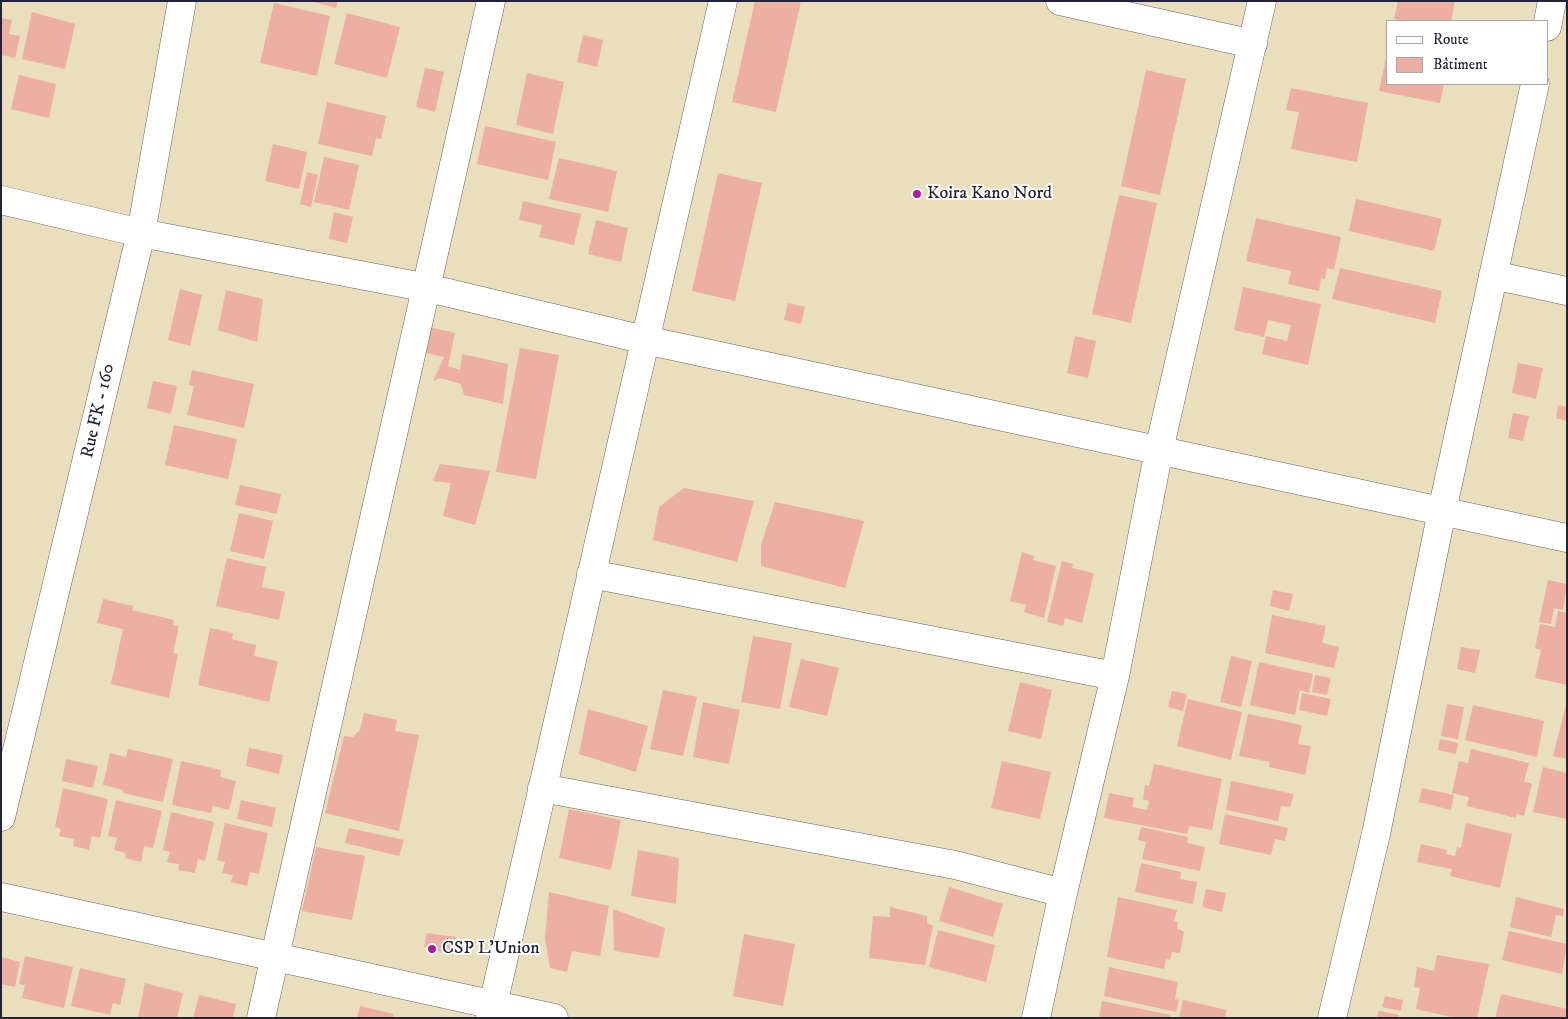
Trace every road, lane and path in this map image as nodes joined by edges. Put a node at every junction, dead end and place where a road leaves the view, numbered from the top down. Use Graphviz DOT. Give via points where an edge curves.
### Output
graph roads {
  1 [pos="182,1"];
  2 [pos="491,1"];
  3 [pos="723,1"];
  4 [pos="1060,1"];
  5 [pos="1262,1"];
  6 [pos="1552,1"];
  7 [pos="1548,22"];
  8 [pos="1252,44"];
  9 [pos="1534,85"];
  10 [pos="1,200"];
  11 [pos="142,233"];
  12 [pos="1493,275"];
  13 [pos="428,288"];
  14 [pos="1567,292"];
  15 [pos="645,340"];
  16 [pos="1158,450"];
  17 [pos="1442,511"];
  18 [pos="1567,538"];
  19 [pos="591,574"];
  20 [pos="1115,676"];
  21 [pos="542,788"];
  22 [pos="1,818"];
  23 [pos="1063,893"];
  24 [pos="1,897"];
  25 [pos="274,957"];
  26 [pos="491,1011"];
  27 [pos="261,1018"];
  28 [pos="554,1018"];
  29 [pos="1036,1018"];
  30 [pos="1332,1018"];
  1 -- 11 [label="street, Rue FK - 160"];
  2 -- 13 [label="street"];
  3 -- 15 [label="street"];
  4 -- 8 [label="street"];
  5 -- 8 [label="street"];
  6 -- 7 [label="street"];
  8 -- 16 [label="street"];
  9 -- 12 [label="street"];
  10 -- 11 [label="street"];
  11 -- 13 [label="street"];
  11 -- 22 [label="street, Rue FK - 160"];
  12 -- 14 [label="street"];
  12 -- 17 [label="street"];
  13 -- 15 [label="street"];
  13 -- 25 [label="street"];
  15 -- 16 [label="street"];
  15 -- 19 [label="street"];
  16 -- 17 [label="street"];
  16 -- 20 [label="street"];
  17 -- 18 [label="street"];
  17 -- 30 [label="street" via="1378,824"];
  19 -- 20 [label="street"];
  19 -- 21 [label="street"];
  20 -- 23 [label="street"];
  21 -- 23 [label="street" via="955,864"];
  21 -- 26 [label="street"];
  23 -- 29 [label="street"];
  24 -- 25 [label="street"];
  25 -- 26 [label="street"];
  25 -- 27 [label="street"];
  26 -- 28 [label="street"];
}
